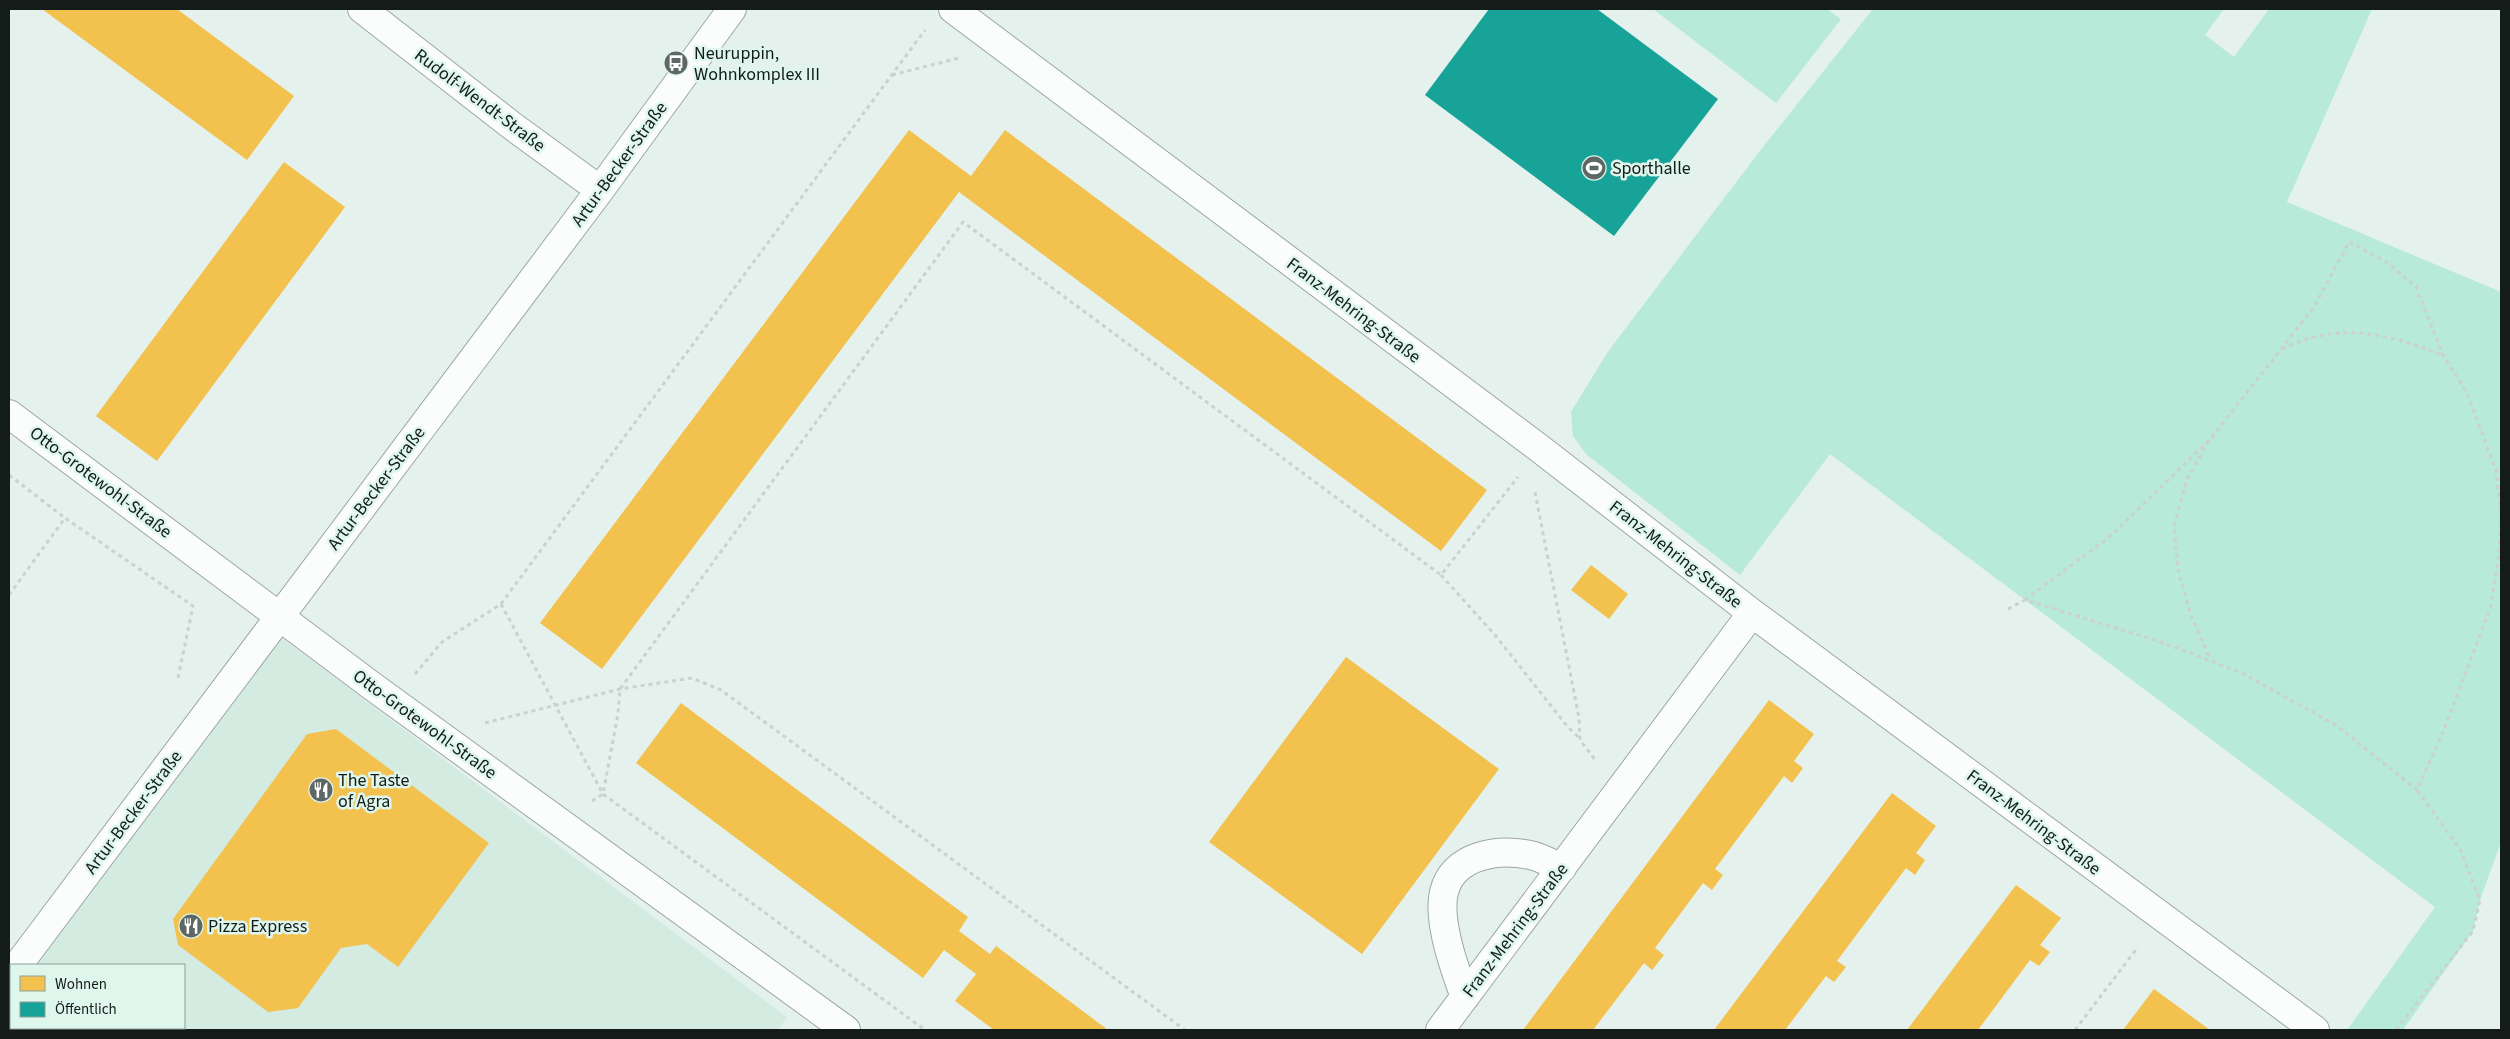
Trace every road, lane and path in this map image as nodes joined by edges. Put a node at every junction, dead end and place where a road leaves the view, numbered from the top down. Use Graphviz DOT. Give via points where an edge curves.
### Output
graph roads {
  1 [pos="362,9"];
  2 [pos="732,9"];
  3 [pos="953,9"];
  4 [pos="928,25"];
  5 [pos="1001,45"];
  6 [pos="892,75"];
  7 [pos="600,190"];
  8 [pos="2280,350"];
  9 [pos="2442,355"];
  10 [pos="9,414"];
  11 [pos="2212,437"];
  12 [pos="1534,455"];
  13 [pos="9,475"];
  14 [pos="66,518"];
  15 [pos="1441,576"];
  16 [pos="9,595"];
  17 [pos="2025,600"];
  18 [pos="501,604"];
  19 [pos="2008,610"];
  20 [pos="1752,614"];
  21 [pos="279,618"];
  22 [pos="2210,659"];
  23 [pos="178,678"];
  24 [pos="419,681"];
  25 [pos="620,689"];
  26 [pos="554,705"];
  27 [pos="478,725"];
  28 [pos="1580,740"];
  29 [pos="2417,790"];
  30 [pos="1619,792"];
  31 [pos="603,794"];
  32 [pos="1562,868"];
  33 [pos="2138,947"];
  34 [pos="19,964"];
  35 [pos="1465,997"];
  36 [pos="846,1030"];
  37 [pos="925,1030"];
  38 [pos="1185,1030"];
  39 [pos="1440,1030"];
  40 [pos="2075,1030"];
  41 [pos="2315,1030"];
  42 [pos="2396,1030"];
  1 -- 7 [label="street, Rudolf-Wendt-Straße"];
  2 -- 7 [label="street, Artur-Becker-Straße"];
  3 -- 5 [label="street, Franz-Mehring-Straße"];
  4 -- 6 [label="path"];
  5 -- 6 [label="path"];
  5 -- 12 [label="street, Franz-Mehring-Straße"];
  6 -- 18 [label="path"];
  7 -- 21 [label="street, Artur-Becker-Straße"];
  8 -- 9 [label="path" via="2302,340 2339,331 2408,342"];
  8 -- 9 [label="path" via="2314,307 2349,242 2388,263 2416,287"];
  8 -- 11 [label="path"];
  9 -- 29 [label="path" via="2468,395 2496,471 2501,516 2499,554 2491,606"];
  10 -- 21 [label="street, Otto-Grotewohl-Straße"];
  11 -- 17 [label="path" via="2112,535"];
  11 -- 22 [label="path" via="2187,479 2174,526 2178,570 2191,615"];
  12 -- 15 [label="path"];
  12 -- 20 [label="street, Franz-Mehring-Straße"];
  12 -- 28 [label="path" via="1579,718"];
  13 -- 14 [label="path"];
  14 -- 16 [label="path"];
  14 -- 23 [label="path" via="193,606"];
  15 -- 25 [label="path" via="963,222"];
  15 -- 28 [label="path" via="1495,634"];
  17 -- 19 [label="path"];
  17 -- 22 [label="path"];
  18 -- 24 [label="path" via="442,642 415,674"];
  18 -- 26 [label="path"];
  20 -- 30 [label="street, Franz-Mehring-Straße"];
  20 -- 41 [label="street, Franz-Mehring-Straße"];
  21 -- 34 [label="street, Artur-Becker-Straße"];
  21 -- 36 [label="street, Otto-Grotewohl-Straße"];
  22 -- 29 [label="path" via="2336,725"];
  25 -- 26 [label="path"];
  25 -- 31 [label="path"];
  25 -- 38 [label="path" via="692,678 721,690"];
  26 -- 27 [label="path"];
  26 -- 31 [label="path"];
  28 -- 30 [label="path"];
  29 -- 42 [label="path" via="2460,849 2480,900 2473,931"];
  30 -- 32 [label="street, Franz-Mehring-Straße"];
  31 -- 37 [label="path"];
  32 -- 35 [label="street, Franz-Mehring-Straße"];
  32 -- 35 [label="street" via="1530,855 1506,853 1481,855 1454,872 1444,892 1443,915 1456,974"];
  33 -- 40 [label="path"];
  35 -- 39 [label="street, Franz-Mehring-Straße"];
}
